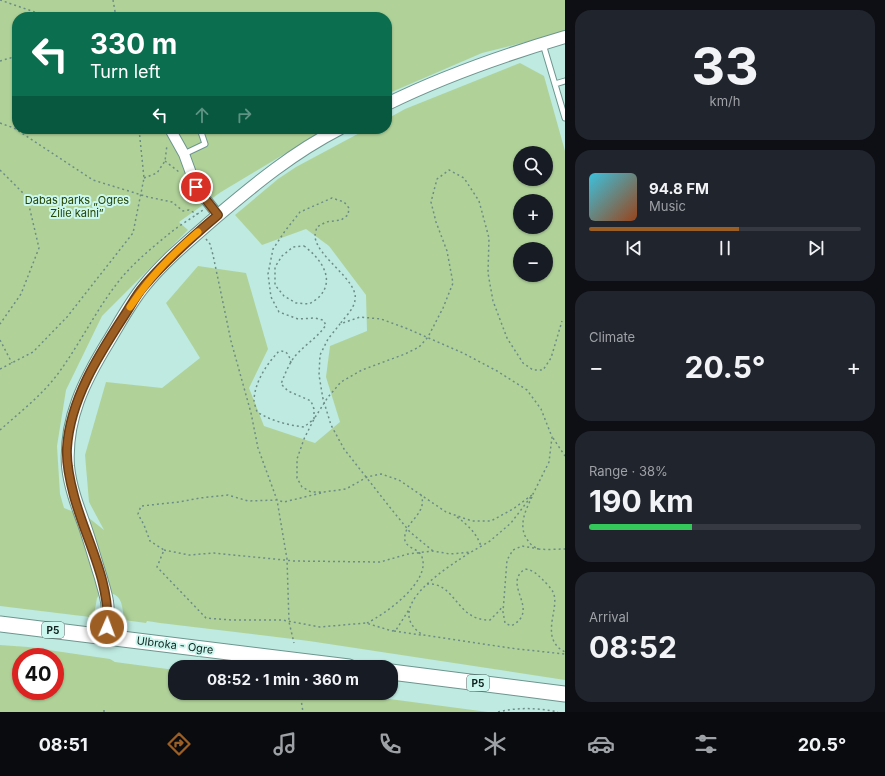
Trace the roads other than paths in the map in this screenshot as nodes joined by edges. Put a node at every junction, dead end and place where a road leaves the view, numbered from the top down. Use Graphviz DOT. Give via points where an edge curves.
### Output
graph roads {
  1 [pos="565,37"];
  2 [pos="543,43"];
  3 [pos="565,81"];
  4 [pos="556,84"];
  5 [pos="392,102"];
  6 [pos="565,118"];
  7 [pos="173,134"];
  8 [pos="202,134"];
  9 [pos="331,134"];
  10 [pos="184,154"];
  11 [pos="218,215"];
  12 [pos="0,624"];
  13 [pos="106,637"];
  14 [pos="292,660"];
  15 [pos="398,673"];
  16 [pos="565,694"];
  1 -- 2 [label="street"];
  2 -- 4 [label="lane"];
  2 -- 5 [label="street" via="456,73"];
  3 -- 4 [label="lane"];
  4 -- 6 [label="lane"];
  7 -- 10 [label="street"];
  8 -- 10 [label="lane" via="205,144"];
  9 -- 11 [label="street" via="287,160"];
  10 -- 11 [label="street" via="196,187"];
  11 -- 13 [label="street" via="164,264 143,288 95,364 77,401 67,450 68,469 74,497 107,601"];
  12 -- 13 [label="main road, Ulbroka - Ogre / P5"];
  13 -- 14 [label="main road, Ulbroka - Ogre / P5"];
  15 -- 16 [label="main road, P5"];
}
